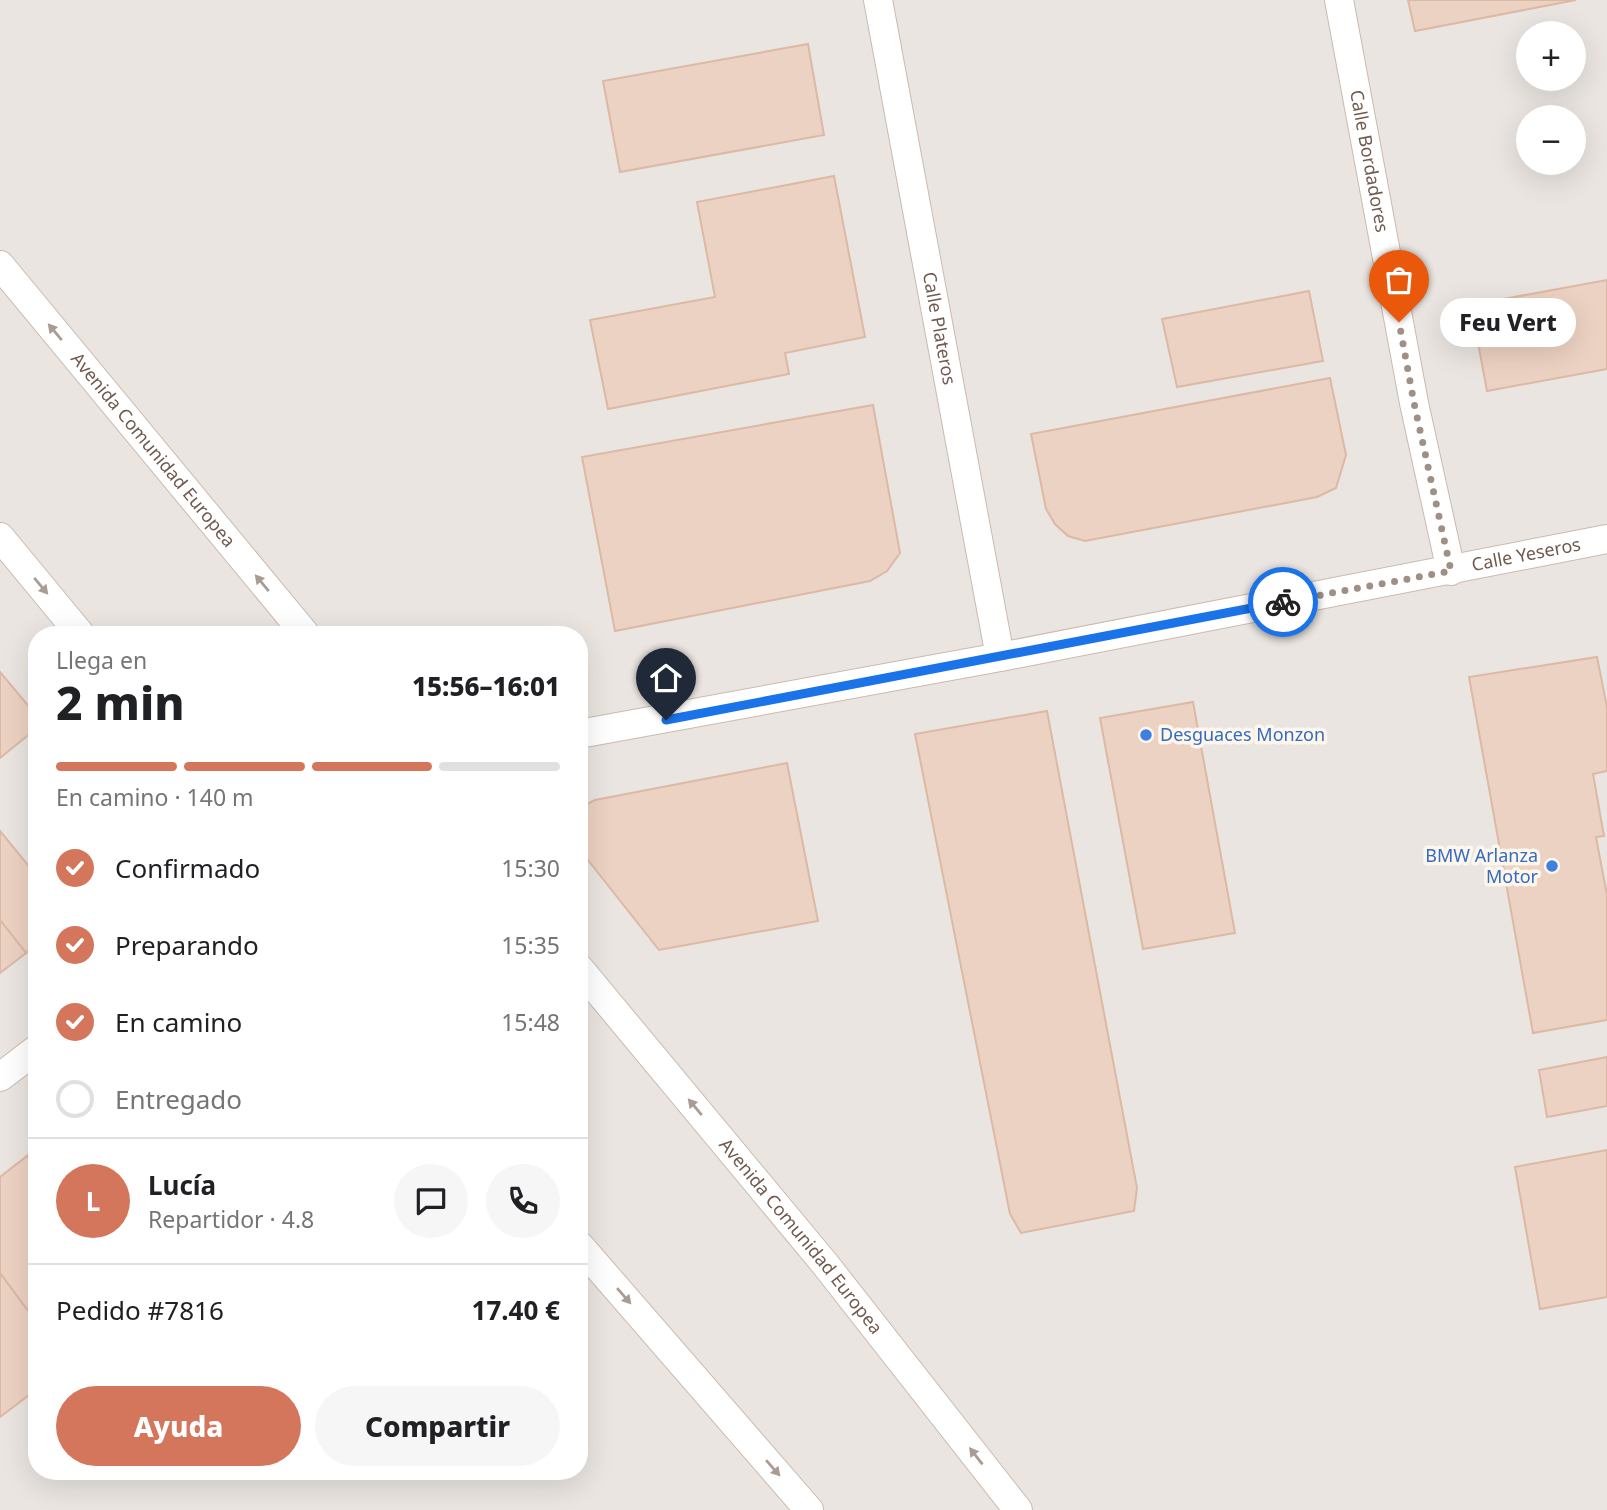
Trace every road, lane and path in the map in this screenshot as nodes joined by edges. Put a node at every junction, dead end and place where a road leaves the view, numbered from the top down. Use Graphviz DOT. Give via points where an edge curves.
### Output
graph roads {
  1 [pos="878,0"];
  2 [pos="1339,0"];
  3 [pos="0,265"];
  4 [pos="0,537"];
  5 [pos="1607,539"];
  6 [pos="1451,571"];
  7 [pos="74,626"];
  8 [pos="299,626"];
  9 [pos="1000,657"];
  10 [pos="588,732"];
  11 [pos="588,979"];
  12 [pos="28,1056"];
  13 [pos="0,1077"];
  14 [pos="588,1255"];
  15 [pos="809,1510"];
  16 [pos="1018,1510"];
  1 -- 9 [label="street, Calle Plateros"];
  2 -- 6 [label="street, Calle Bordadores" via="1414,403"];
  8 -- 3 [label="street, Avenida Comunidad Europea, one-way"];
  4 -- 7 [label="street, one-way"];
  5 -- 6 [label="street, Calle Yeseros"];
  6 -- 9 [label="street, Calle Yeseros"];
  9 -- 10 [label="street, Calle Yeseros"];
  16 -- 11 [label="street, Avenida Comunidad Europea, one-way" via="825,1264"];
  12 -- 13 [label="street"];
  14 -- 15 [label="street, one-way"];
}
